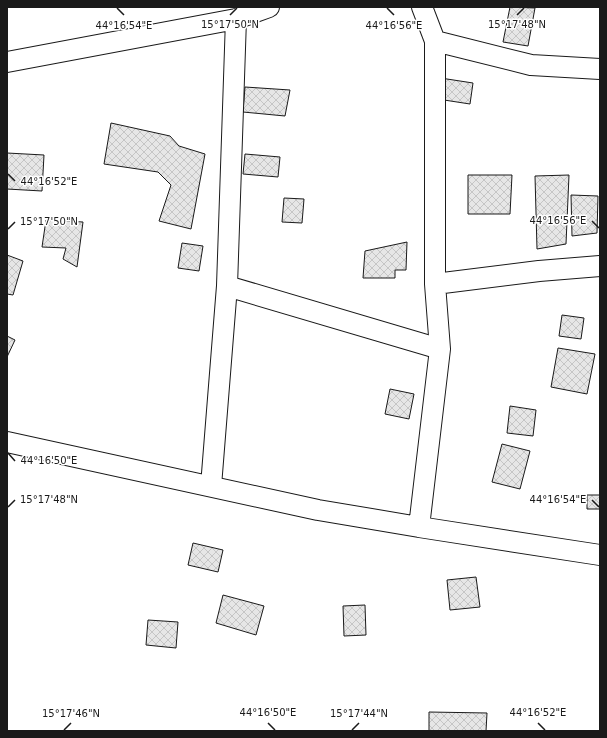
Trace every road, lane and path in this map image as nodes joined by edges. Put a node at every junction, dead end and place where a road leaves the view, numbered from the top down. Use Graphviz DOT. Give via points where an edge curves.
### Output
graph roads {
  1 [pos="269,7"];
  2 [pos="422,7"];
  3 [pos="236,19"];
  4 [pos="435,41"];
  5 [pos="7,62"];
  6 [pos="600,69"];
  7 [pos="600,266"];
  8 [pos="435,284"];
  9 [pos="227,286"];
  10 [pos="440,349"];
  11 [pos="7,442"];
  12 [pos="211,486"];
  13 [pos="420,526"];
  14 [pos="600,555"];
  1 -- 3 [label="street"];
  2 -- 4 [label="street"];
  3 -- 5 [label="street"];
  3 -- 9 [label="street"];
  4 -- 6 [label="street" via="531,65"];
  4 -- 8 [label="street"];
  7 -- 8 [label="street"];
  8 -- 10 [label="street"];
  9 -- 10 [label="street"];
  9 -- 12 [label="street"];
  10 -- 13 [label="street"];
  11 -- 12 [label="street"];
  12 -- 13 [label="street" via="318,510"];
  13 -- 14 [label="street"];
}
